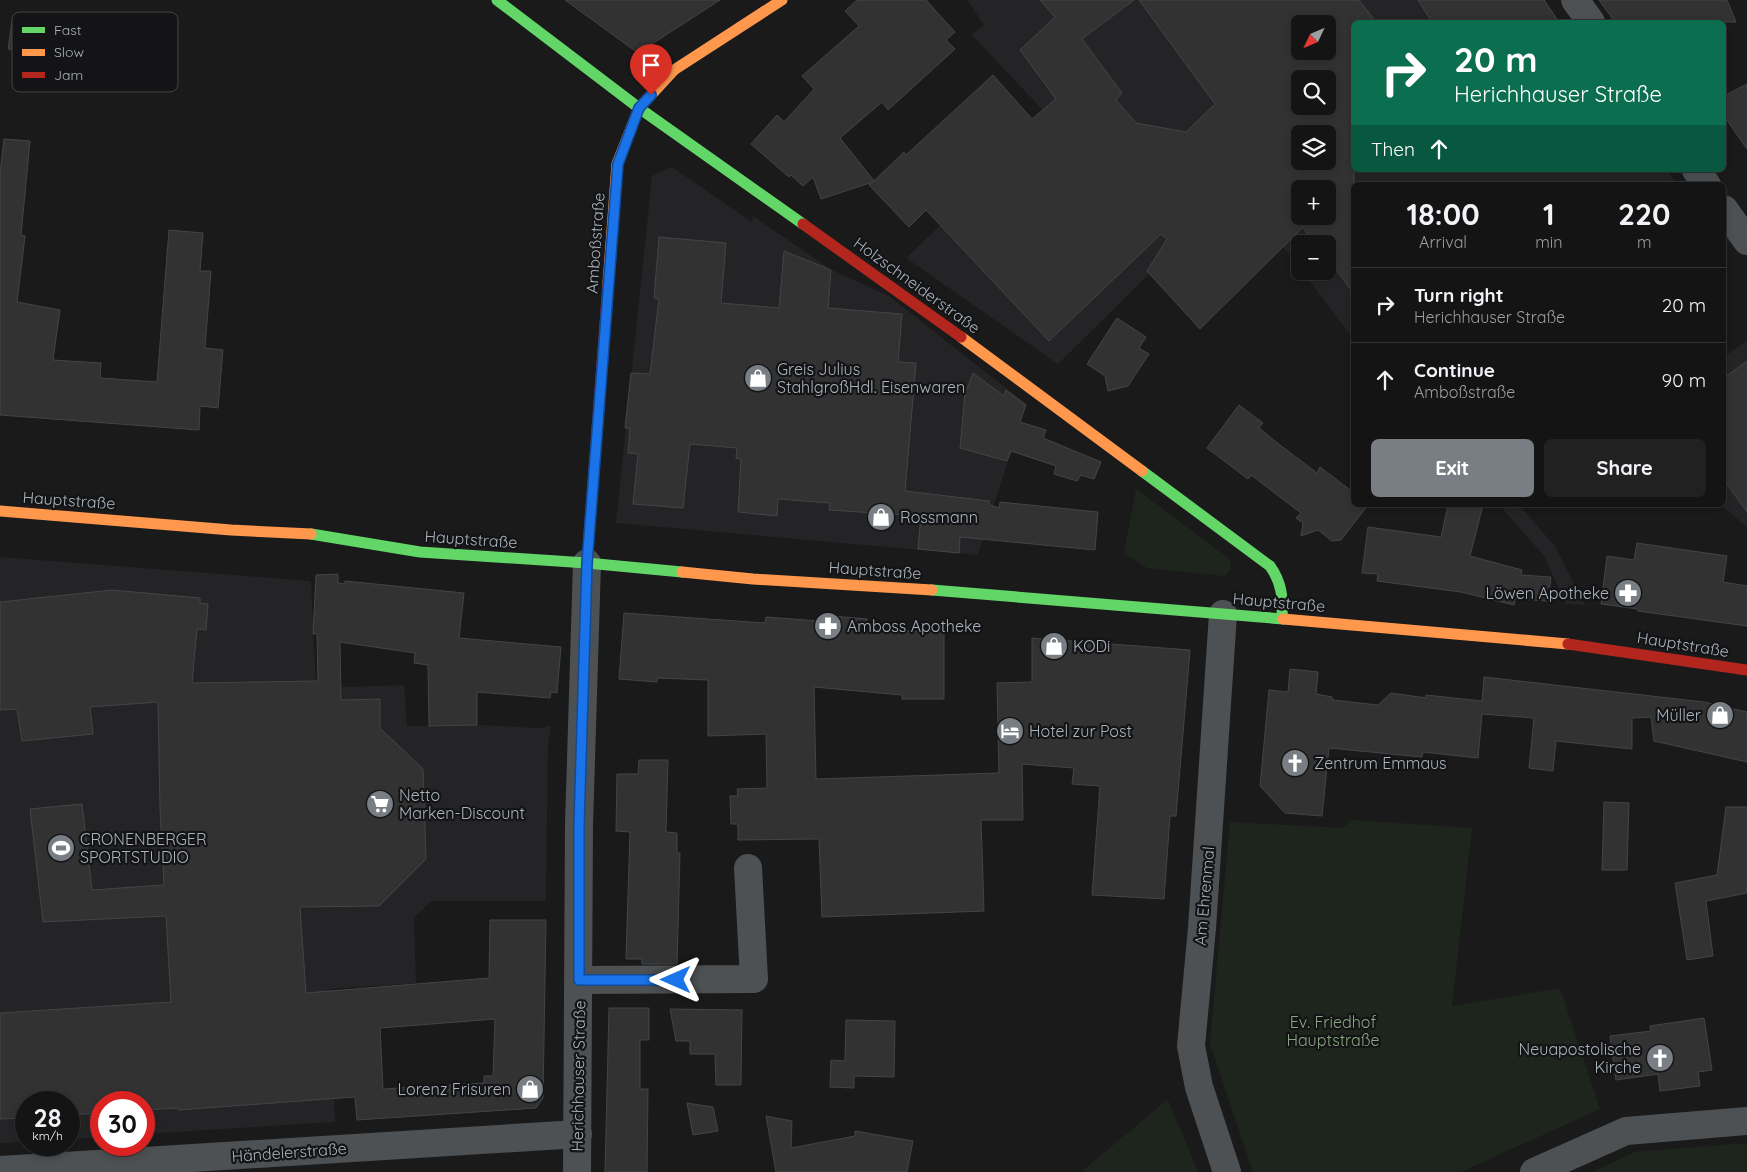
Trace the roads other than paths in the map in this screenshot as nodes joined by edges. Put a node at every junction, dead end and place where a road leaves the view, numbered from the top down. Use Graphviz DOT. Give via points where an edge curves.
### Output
graph roads {
  1 [pos="497,0"];
  2 [pos="782,0"];
  3 [pos="1575,0"];
  4 [pos="1590,20"];
  5 [pos="639,108"];
  6 [pos="1726,212"];
  7 [pos="1747,241"];
  8 [pos="0,511"];
  9 [pos="587,563"];
  10 [pos="1223,614"];
  11 [pos="1282,618"];
  12 [pos="1747,670"];
  13 [pos="748,868"];
  14 [pos="579,980"];
  15 [pos="1747,1121"];
  16 [pos="578,1134"];
  17 [pos="0,1170"];
  18 [pos="577,1172"];
  19 [pos="1227,1172"];
  20 [pos="1534,1172"];
  1 -- 5 [label="main road, Holzschneiderstraße"];
  2 -- 5 [label="main road, Amboßstraße" via="674,70"];
  3 -- 4 [label="street"];
  5 -- 9 [label="main road, Amboßstraße" via="618,164"];
  5 -- 11 [label="main road, Holzschneiderstraße" via="941,322 1270,566 1280,579"];
  6 -- 7 [label="street"];
  8 -- 9 [label="main road, Hauptstraße" via="303,533 420,552"];
  9 -- 10 [label="main road, Hauptstraße" via="753,579"];
  9 -- 14 [label="street, Herichhauser Straße" via="579,825"];
  10 -- 11 [label="main road, Hauptstraße"];
  10 -- 19 [label="street, Am Ehrenmal" via="1204,908 1190,1046 1199,1087"];
  11 -- 12 [label="main road, Hauptstraße" via="1588,646"];
  13 -- 14 [label="street, Herichhauser Straße" via="754,979"];
  14 -- 16 [label="street, Herichhauser Straße"];
  15 -- 20 [label="street" via="1626,1131"];
  16 -- 17 [label="street, Händelerstraße"];
  16 -- 18 [label="street, Herichhauser Straße"];
}
